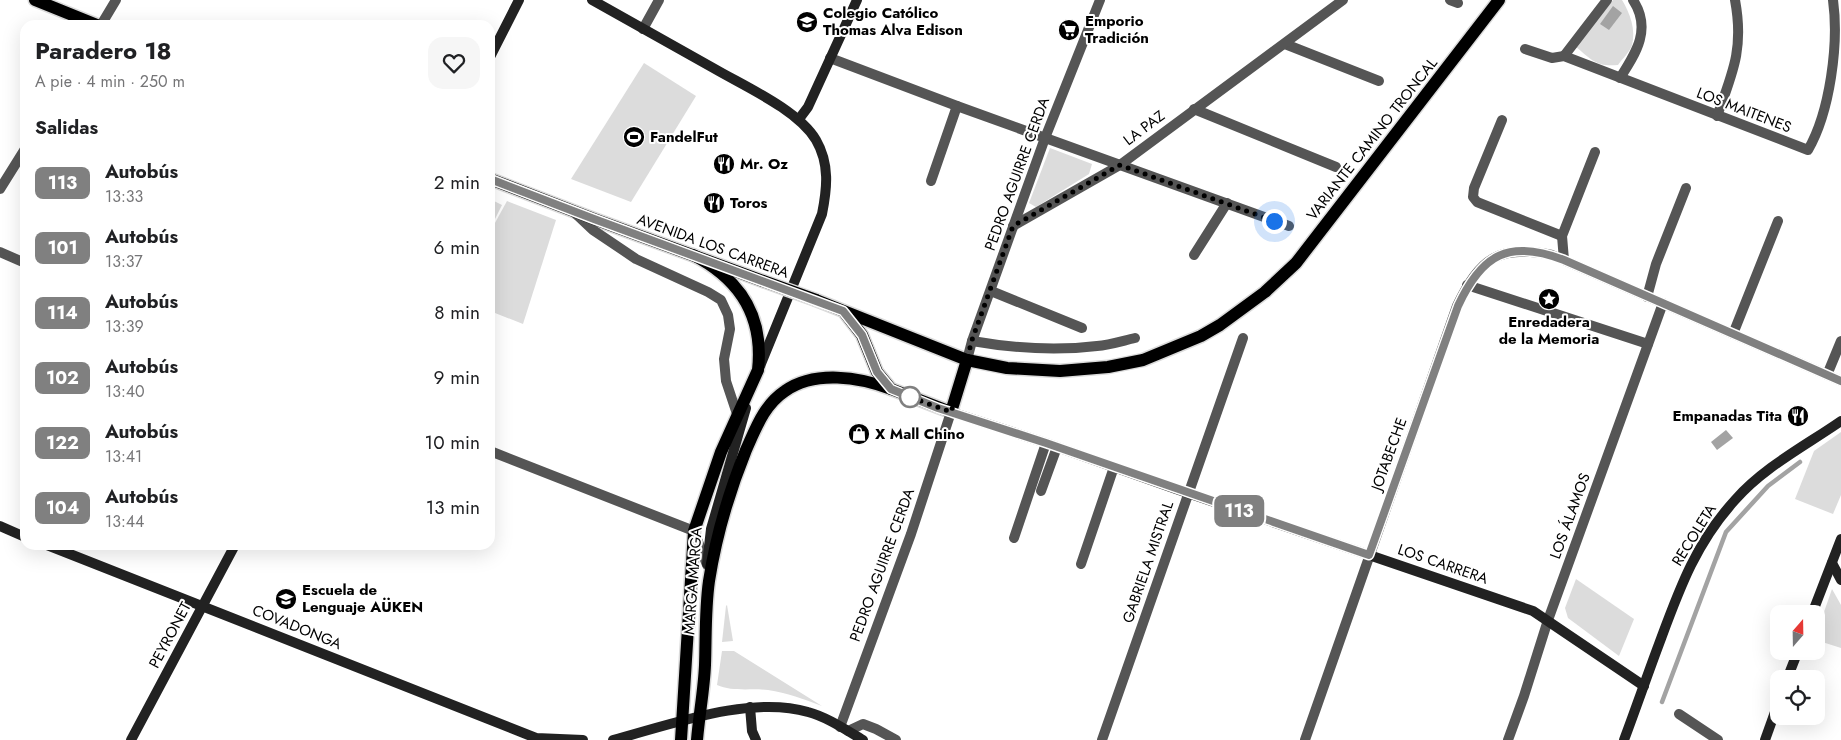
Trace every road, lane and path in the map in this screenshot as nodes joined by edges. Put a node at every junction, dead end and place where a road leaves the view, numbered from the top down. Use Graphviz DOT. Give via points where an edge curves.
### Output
graph roads {
  1 [pos="35,0"];
  2 [pos="116,0"];
  3 [pos="519,0"];
  4 [pos="592,0"];
  5 [pos="658,0"];
  6 [pos="857,0"];
  7 [pos="1100,0"];
  8 [pos="1343,0"];
  9 [pos="1499,0"];
  10 [pos="1607,0"];
  11 [pos="1632,0"];
  12 [pos="1735,0"];
  13 [pos="1833,0"];
  14 [pos="85,20"];
  15 [pos="104,20"];
  16 [pos="643,29"];
  17 [pos="1285,44"];
  18 [pos="495,47"];
  19 [pos="1525,49"];
  20 [pos="1564,56"];
  21 [pos="830,58"];
  22 [pos="1620,78"];
  23 [pos="1379,81"];
  24 [pos="957,106"];
  25 [pos="1194,109"];
  26 [pos="1717,116"];
  27 [pos="799,119"];
  28 [pos="1502,120"];
  29 [pos="1045,138"];
  30 [pos="1595,152"];
  31 [pos="20,156"];
  32 [pos="1120,165"];
  33 [pos="1336,166"];
  34 [pos="495,181"];
  35 [pos="932,181"];
  36 [pos="1686,188"];
  37 [pos="0,189"];
  38 [pos="1227,203"];
  39 [pos="572,211"];
  40 [pos="1778,221"];
  41 [pos="1013,226"];
  42 [pos="1289,226"];
  43 [pos="1562,236"];
  44 [pos="0,252"];
  45 [pos="693,255"];
  46 [pos="1194,255"];
  47 [pos="1564,260"];
  48 [pos="20,261"];
  49 [pos="1467,286"];
  50 [pos="991,291"];
  51 [pos="1647,297"];
  52 [pos="1663,303"];
  53 [pos="843,311"];
  54 [pos="1082,328"];
  55 [pos="1733,334"];
  56 [pos="1135,338"];
  57 [pos="1243,338"];
  58 [pos="972,340"];
  59 [pos="1841,341"];
  60 [pos="1648,344"];
  61 [pos="967,360"];
  62 [pos="758,370"];
  63 [pos="1827,375"];
  64 [pos="1841,381"];
  65 [pos="891,389"];
  66 [pos="951,412"];
  67 [pos="737,414"];
  68 [pos="1841,421"];
  69 [pos="1046,443"];
  70 [pos="1057,446"];
  71 [pos="495,453"];
  72 [pos="1114,467"];
  73 [pos="1041,491"];
  74 [pos="1188,493"];
  75 [pos="0,526"];
  76 [pos="694,531"];
  77 [pos="20,534"];
  78 [pos="1014,538"];
  79 [pos="1841,539"];
  80 [pos="59,550"];
  81 [pos="232,550"];
  82 [pos="1369,555"];
  83 [pos="1832,563"];
  84 [pos="1081,564"];
  85 [pos="707,566"];
  86 [pos="1841,580"];
  87 [pos="709,583"];
  88 [pos="1816,605"];
  89 [pos="203,606"];
  90 [pos="1548,620"];
  91 [pos="1644,686"];
  92 [pos="750,707"];
  93 [pos="1680,714"];
  94 [pos="699,718"];
  95 [pos="682,722"];
  96 [pos="1770,725"];
  97 [pos="844,729"];
  98 [pos="539,739"];
  99 [pos="132,740"];
  100 [pos="583,740"];
  101 [pos="613,740"];
  102 [pos="681,740"];
  103 [pos="697,740"];
  104 [pos="756,740"];
  105 [pos="862,740"];
  106 [pos="896,740"];
  107 [pos="1102,740"];
  108 [pos="1305,740"];
  109 [pos="1508,740"];
  110 [pos="1624,740"];
  111 [pos="1718,740"];
  112 [pos="1765,740"];
  1 -- 14 [label="main road"];
  2 -- 15 [label="street"];
  3 -- 18 [label="street"];
  4 -- 16 [label="street, MARGA MARGA"];
  5 -- 16 [label="street"];
  6 -- 21 [label="street"];
  7 -- 29 [label="street, PEDRO AGUIRRE CERDA"];
  8 -- 17 [label="street, LA PAZ"];
  9 -- 61 [label="main road, VARIANTE CAMINO TRONCAL" via="1296,263 1265,292 1220,325 1142,360 1108,368 1060,371 1007,368"];
  10 -- 20 [label="street"];
  11 -- 22 [label="street" via="1640,18 1640,42"];
  12 -- 26 [label="street" via="1738,51"];
  13 -- 26 [label="street, LOS MAITENES" via="1833,58 1827,100 1808,150"];
  16 -- 27 [label="street, MARGA MARGA"];
  17 -- 23 [label="street"];
  17 -- 25 [label="street, LA PAZ"];
  19 -- 20 [label="street, LOS MAITENES" via="1552,58"];
  20 -- 22 [label="street, LOS MAITENES"];
  21 -- 24 [label="street"];
  21 -- 27 [label="street" via="808,107"];
  22 -- 26 [label="street, LOS MAITENES"];
  24 -- 29 [label="street"];
  24 -- 35 [label="street"];
  25 -- 32 [label="street, LA PAZ"];
  25 -- 33 [label="street"];
  27 -- 62 [label="street, MARGA MARGA" via="824,156 826,196 810,246"];
  28 -- 43 [label="street" via="1473,197 1477,202"];
  29 -- 32 [label="street"];
  29 -- 41 [label="street, PEDRO AGUIRRE CERDA"];
  30 -- 43 [label="street"];
  31 -- 37 [label="street"];
  32 -- 38 [label="street"];
  32 -- 41 [label="street, LA PAZ"];
  34 -- 39 [label="main road, AVENIDA LOS CARRERA"];
  36 -- 51 [label="street" via="1656,264"];
  38 -- 42 [label="street"];
  38 -- 46 [label="street"];
  39 -- 45 [label="main road, AVENIDA LOS CARRERA"];
  39 -- 67 [label="street, AVENIDA LOS CARRERA" via="593,230 636,259 721,300 730,329 724,359 726,381"];
  40 -- 55 [label="street"];
  41 -- 50 [label="street, PEDRO AGUIRRE CERDA"];
  43 -- 47 [label="street"];
  44 -- 48 [label="street"];
  45 -- 53 [label="main road, AVENIDA LOS CARRERA, bridge"];
  45 -- 62 [label="main road" via="722,272 748,305 757,330"];
  47 -- 49 [label="street, JOTABECHE" via="1531,251 1512,251 1492,258 1476,272"];
  47 -- 51 [label="street, JOTABECHE"];
  49 -- 60 [label="street"];
  49 -- 82 [label="street, JOTABECHE"];
  50 -- 54 [label="street"];
  50 -- 58 [label="street, PEDRO AGUIRRE CERDA"];
  51 -- 52 [label="street, JOTABECHE"];
  52 -- 55 [label="street, JOTABECHE"];
  52 -- 60 [label="street, LOS ÁLAMOS"];
  53 -- 61 [label="main road, VARIANTE CAMINO TRONCAL"];
  53 -- 65 [label="main road" via="862,335 877,372"];
  55 -- 63 [label="street, JOTABECHE"];
  56 -- 58 [label="street" via="1098,346 1067,348 998,345"];
  57 -- 74 [label="street, GABRIELA MISTRAL"];
  58 -- 61 [label="street, PEDRO AGUIRRE CERDA"];
  59 -- 63 [label="street"];
  60 -- 90 [label="street, LOS ÁLAMOS"];
  61 -- 66 [label="main road"];
  62 -- 67 [label="main road, MARGA MARGA"];
  62 -- 85 [label="street, MARGA MARGA" via="711,528"];
  63 -- 64 [label="street, JOTABECHE"];
  65 -- 66 [label="main road"];
  65 -- 87 [label="main road" via="864,380 819,379 791,387 770,404 732,488"];
  66 -- 69 [label="street, LOS CARRERA"];
  66 -- 97 [label="street, PEDRO AGUIRRE CERDA"];
  67 -- 76 [label="main road, MARGA MARGA"];
  68 -- 91 [label="street, RECOLETA" via="1767,470 1736,499 1714,526 1693,559"];
  69 -- 70 [label="street, LOS CARRERA"];
  69 -- 78 [label="street"];
  70 -- 72 [label="street, LOS CARRERA"];
  70 -- 73 [label="street"];
  71 -- 76 [label="street"];
  72 -- 74 [label="street, LOS CARRERA"];
  72 -- 84 [label="street"];
  74 -- 82 [label="street, LOS CARRERA"];
  74 -- 107 [label="street, GABRIELA MISTRAL"];
  75 -- 77 [label="street"];
  76 -- 85 [label="street"];
  76 -- 95 [label="main road, MARGA MARGA"];
  79 -- 83 [label="street"];
  80 -- 89 [label="street, COVADONGA"];
  81 -- 89 [label="street, PEYRONET"];
  82 -- 90 [label="street, LOS CARRERA" via="1533,611"];
  82 -- 108 [label="street, JOTABECHE"];
  83 -- 86 [label="street"];
  83 -- 88 [label="street"];
  85 -- 87 [label="street, MARGA MARGA"];
  87 -- 94 [label="main road, MARGA MARGA"];
  89 -- 98 [label="street, COVADONGA"];
  89 -- 99 [label="street, PEYRONET"];
  90 -- 91 [label="street, LOS CARRERA"];
  90 -- 109 [label="street, LOS ÁLAMOS"];
  91 -- 110 [label="street, RECOLETA"];
  92 -- 94 [label="street"];
  92 -- 97 [label="street" via="771,706 809,712"];
  92 -- 104 [label="street"];
  93 -- 111 [label="street"];
  94 -- 95 [label="street"];
  94 -- 103 [label="main road, MARGA MARGA"];
  95 -- 101 [label="street"];
  95 -- 102 [label="main road, MARGA MARGA"];
  96 -- 112 [label="street"];
  97 -- 105 [label="street"];
  97 -- 106 [label="street" via="864,724"];
  98 -- 100 [label="street, COVADONGA"];
}
